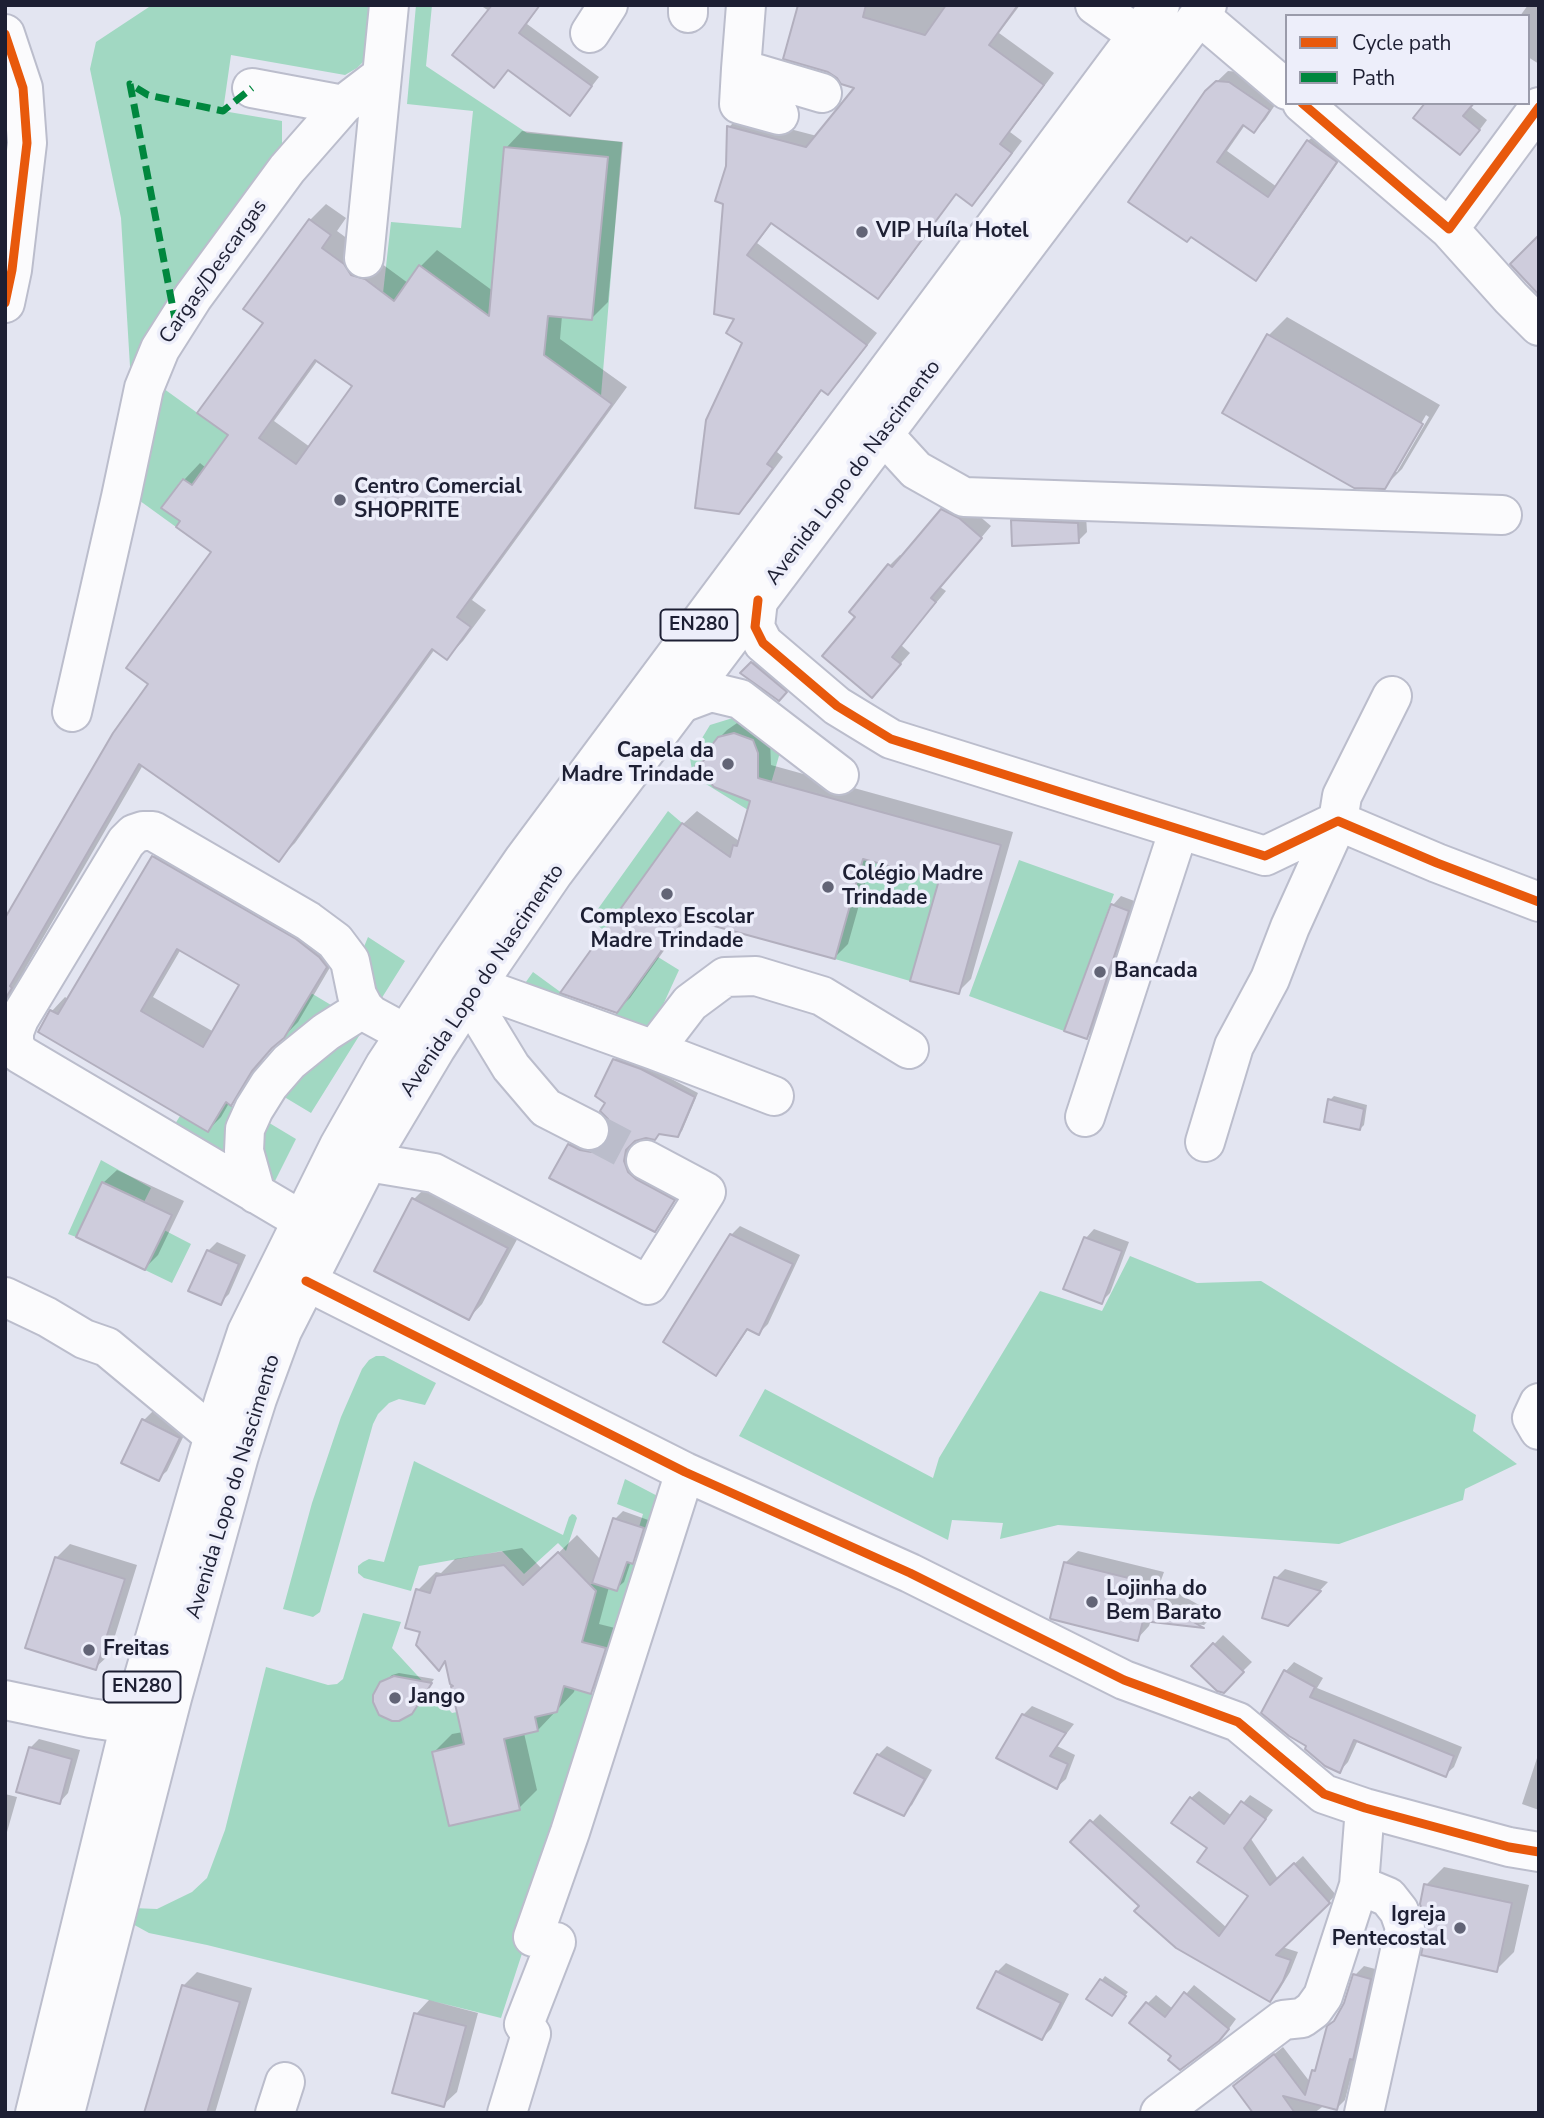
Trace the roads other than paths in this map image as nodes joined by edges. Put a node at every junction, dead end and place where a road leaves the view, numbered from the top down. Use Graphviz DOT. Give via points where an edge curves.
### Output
graph roads {
  1 [pos="389,5"];
  2 [pos="746,5"];
  3 [pos="1095,5"];
  4 [pos="1204,10"];
  5 [pos="1149,20"];
  6 [pos="6,36"];
  7 [pos="1168,57"];
  8 [pos="741,69"];
  9 [pos="381,75"];
  10 [pos="252,88"];
  11 [pos="1285,88"];
  12 [pos="822,93"];
  13 [pos="344,105"];
  14 [pos="1304,105"];
  15 [pos="1539,107"];
  16 [pos="779,115"];
  17 [pos="1449,229"];
  18 [pos="364,258"];
  19 [pos="5,303"];
  20 [pos="1539,326"];
  21 [pos="883,434"];
  22 [pos="1502,515"];
  23 [pos="758,600"];
  24 [pos="1392,696"];
  25 [pos="679,704"];
  26 [pos="836,706"];
  27 [pos="72,712"];
  28 [pos="803,748"];
  29 [pos="839,775"];
  30 [pos="1338,821"];
  31 [pos="1179,829"];
  32 [pos="1539,902"];
  33 [pos="473,992"];
  34 [pos="364,1008"];
  35 [pos="406,1034"];
  36 [pos="909,1049"];
  37 [pos="654,1050"];
  38 [pos="774,1096"];
  39 [pos="1085,1117"];
  40 [pos="589,1130"];
  41 [pos="1205,1143"];
  42 [pos="646,1160"];
  43 [pos="368,1162"];
  44 [pos="256,1194"];
  45 [pos="301,1220"];
  46 [pos="306,1281"];
  47 [pos="5,1297"];
  48 [pos="1539,1403"];
  49 [pos="1539,1430"];
  50 [pos="213,1435"];
  51 [pos="685,1472"];
  52 [pos="5,1700"];
  53 [pos="130,1724"];
  54 [pos="1365,1808"];
  55 [pos="1539,1852"];
  56 [pos="1359,1885"];
  57 [pos="35,2113"];
  58 [pos="65,2113"];
  59 [pos="507,2113"];
  60 [pos="1160,2113"];
  61 [pos="1364,2113"];
  1 -- 9 [label="main road"];
  2 -- 8 [label="main road"];
  3 -- 5 [label="main road"];
  4 -- 7 [label="main road, Avenida Lopo do Nascimento / EN280"];
  4 -- 11 [label="main road"];
  5 -- 7 [label="main road"];
  5 -- 35 [label="main road, Avenida Lopo do Nascimento / EN280" via="524,859"];
  6 -- 19 [label="main road" via="23,88 27,143"];
  7 -- 21 [label="main road, Avenida Lopo do Nascimento / EN280"];
  8 -- 12 [label="main road"];
  8 -- 16 [label="main road" via="739,104"];
  9 -- 13 [label="main road, Cargas/Descargas"];
  9 -- 18 [label="main road"];
  10 -- 13 [label="main road"];
  13 -- 27 [label="main road, Cargas/Descargas" via="287,169 160,349 144,388"];
  14 -- 17 [label="main road"];
  15 -- 17 [label="main road"];
  17 -- 20 [label="main road"];
  21 -- 22 [label="main road" via="916,470 964,497"];
  21 -- 23 [label="main road, Avenida Lopo do Nascimento / EN280"];
  23 -- 25 [label="main road, Avenida Lopo do Nascimento / EN280"];
  23 -- 26 [label="main road" via="755,627 763,643"];
  24 -- 30 [label="main road" via="1342,796"];
  25 -- 28 [label="main road" via="711,692 740,699"];
  25 -- 33 [label="main road, Avenida Lopo do Nascimento / EN280" via="554,872"];
  26 -- 28 [label="main road"];
  26 -- 31 [label="main road" via="891,739"];
  28 -- 29 [label="main road"];
  30 -- 31 [label="main road" via="1265,856"];
  30 -- 32 [label="main road"];
  30 -- 41 [label="main road" via="1269,979 1234,1046"];
  31 -- 39 [label="main road"];
  33 -- 37 [label="main road"];
  33 -- 40 [label="main road" via="510,1067 546,1108"];
  33 -- 43 [label="main road, Avenida Lopo do Nascimento / EN280"];
  34 -- 35 [label="main road"];
  34 -- 44 [label="main road" via="289,1062 254,1109 244,1129 244,1151"];
  34 -- 44 [label="main road" via="350,961 335,941 153,831 134,834 125,842 19,1019 14,1044 20,1054"];
  35 -- 45 [label="main road, Avenida Lopo do Nascimento / EN280"];
  36 -- 37 [label="main road" via="822,996 756,976 725,977 691,1003"];
  37 -- 38 [label="main road"];
  42 -- 43 [label="main road" via="706,1192 648,1285 434,1173"];
  43 -- 46 [label="main road, Avenida Lopo do Nascimento / EN280"];
  44 -- 45 [label="main road"];
  45 -- 50 [label="main road, Avenida Lopo do Nascimento / EN280" via="247,1332"];
  46 -- 51 [label="main road"];
  46 -- 58 [label="main road, Avenida Lopo do Nascimento / EN280" via="282,1331 239,1456"];
  47 -- 50 [label="main road" via="107,1347"];
  48 -- 49 [label="main road" via="1531,1418"];
  50 -- 53 [label="main road, Avenida Lopo do Nascimento / EN280"];
  51 -- 54 [label="main road" via="910,1573 1124,1681 1238,1722 1324,1794"];
  51 -- 59 [label="main road" via="533,1937 556,1942 524,2024 531,2035"];
  52 -- 53 [label="main road"];
  53 -- 57 [label="main road, Avenida Lopo do Nascimento / EN280"];
  54 -- 55 [label="main road"];
  54 -- 56 [label="main road"];
  56 -- 60 [label="main road" via="1323,1996 1312,2010 1302,2018 1283,2020"];
  56 -- 61 [label="main road" via="1388,1897 1405,1928"];
}
